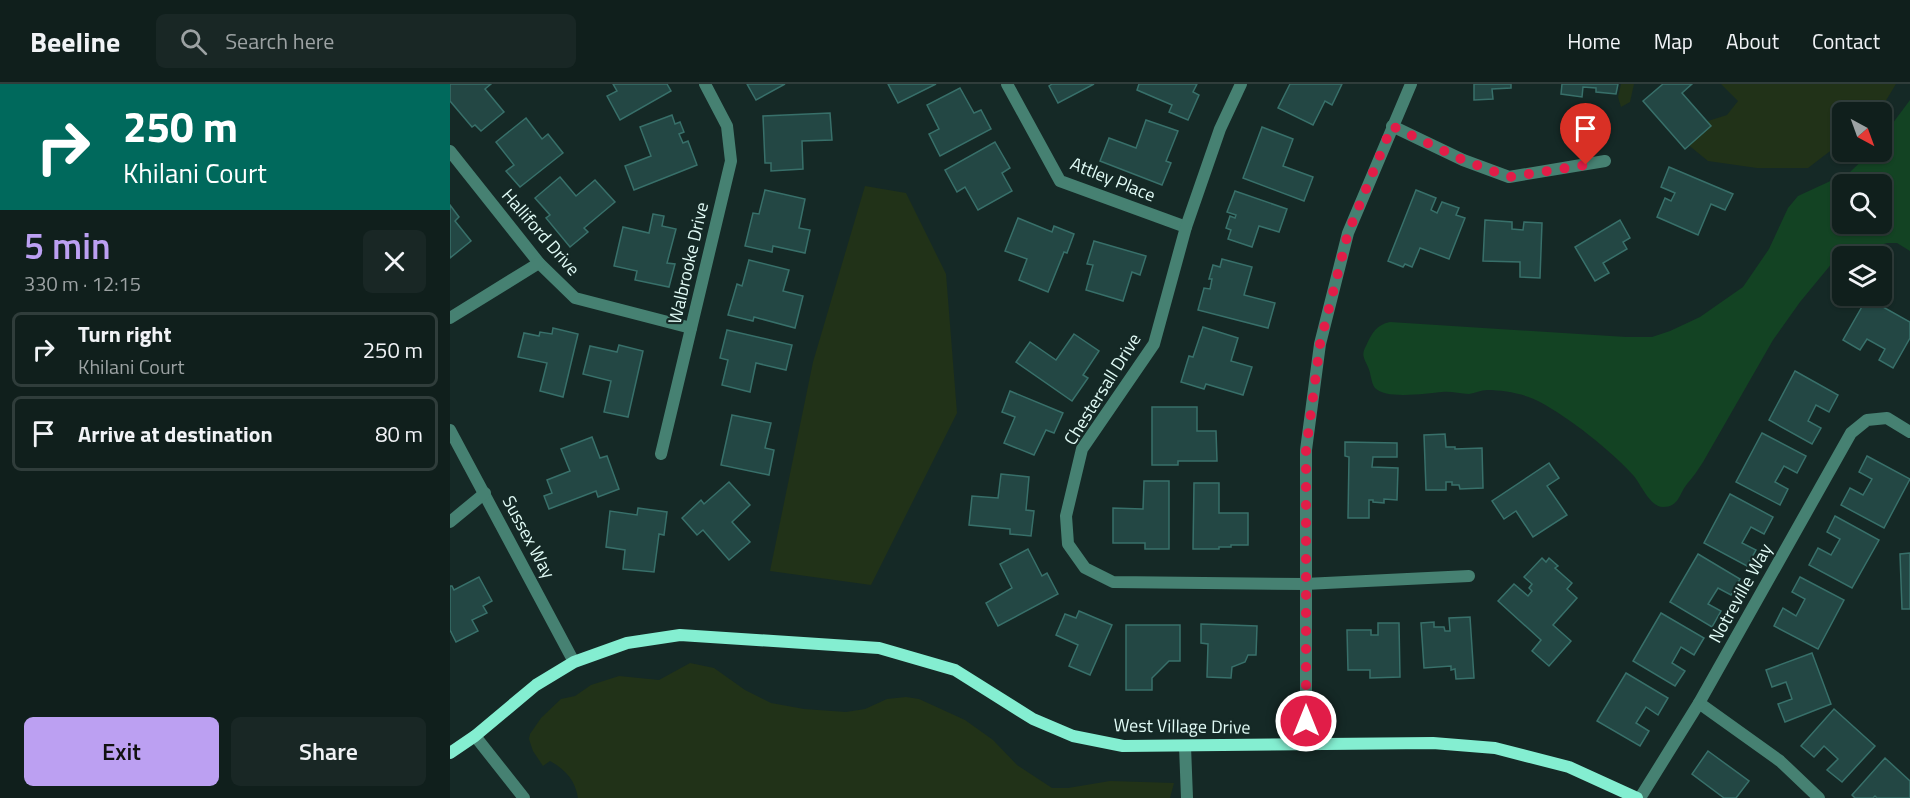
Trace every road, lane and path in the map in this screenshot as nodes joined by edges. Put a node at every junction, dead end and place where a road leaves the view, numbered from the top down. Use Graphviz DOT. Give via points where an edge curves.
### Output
graph roads {
  1 [pos="705,84"];
  2 [pos="1007,84"];
  3 [pos="1241,84"];
  4 [pos="1411,84"];
  5 [pos="1392,126"];
  6 [pos="450,151"];
  7 [pos="1605,161"];
  8 [pos="1186,227"];
  9 [pos="539,263"];
  10 [pos="450,318"];
  11 [pos="691,328"];
  12 [pos="450,430"];
  13 [pos="1910,432"];
  14 [pos="661,454"];
  15 [pos="485,493"];
  16 [pos="450,522"];
  17 [pos="1469,576"];
  18 [pos="1305,584"];
  19 [pos="574,662"];
  20 [pos="1699,703"];
  21 [pos="475,736"];
  22 [pos="1306,744"];
  23 [pos="1185,746"];
  24 [pos="450,753"];
  25 [pos="524,798"];
  26 [pos="1187,798"];
  27 [pos="1638,798"];
  28 [pos="1819,798"];
  1 -- 11 [label="street, Walbrooke Drive" via="727,126 730,161"];
  2 -- 8 [label="street, Attley Place" via="1060,181"];
  3 -- 8 [label="street, Chestersall Drive" via="1220,129"];
  4 -- 5 [label="street"];
  5 -- 7 [label="street" via="1509,177"];
  5 -- 18 [label="street" via="1348,233 1320,344 1306,450"];
  6 -- 9 [label="street, Halliford Drive"];
  8 -- 18 [label="street, Chestersall Drive" via="1154,344 1082,449 1066,516 1068,544 1084,568 1113,582"];
  9 -- 10 [label="street"];
  9 -- 11 [label="street, Halliford Drive" via="575,298"];
  11 -- 14 [label="street, Walbrooke Drive"];
  12 -- 15 [label="street, Sussex Way"];
  13 -- 20 [label="street, Notreville Way" via="1887,418 1867,420 1851,433"];
  15 -- 16 [label="street"];
  15 -- 19 [label="street, Sussex Way"];
  17 -- 18 [label="street, Chestersall Drive"];
  18 -- 22 [label="street"];
  19 -- 21 [label="street, West Village Drive" via="536,686"];
  19 -- 23 [label="street, West Village Drive" via="627,643 680,635 879,648 955,670 1032,719 1073,736 1123,746"];
  20 -- 27 [label="street, Notreville Way"];
  20 -- 28 [label="street" via="1780,761"];
  21 -- 24 [label="street, West Village Drive"];
  21 -- 25 [label="street"];
  22 -- 23 [label="street, West Village Drive"];
  22 -- 27 [label="street, West Village Drive" via="1433,742 1495,748 1569,767"];
  23 -- 26 [label="street"];
}
